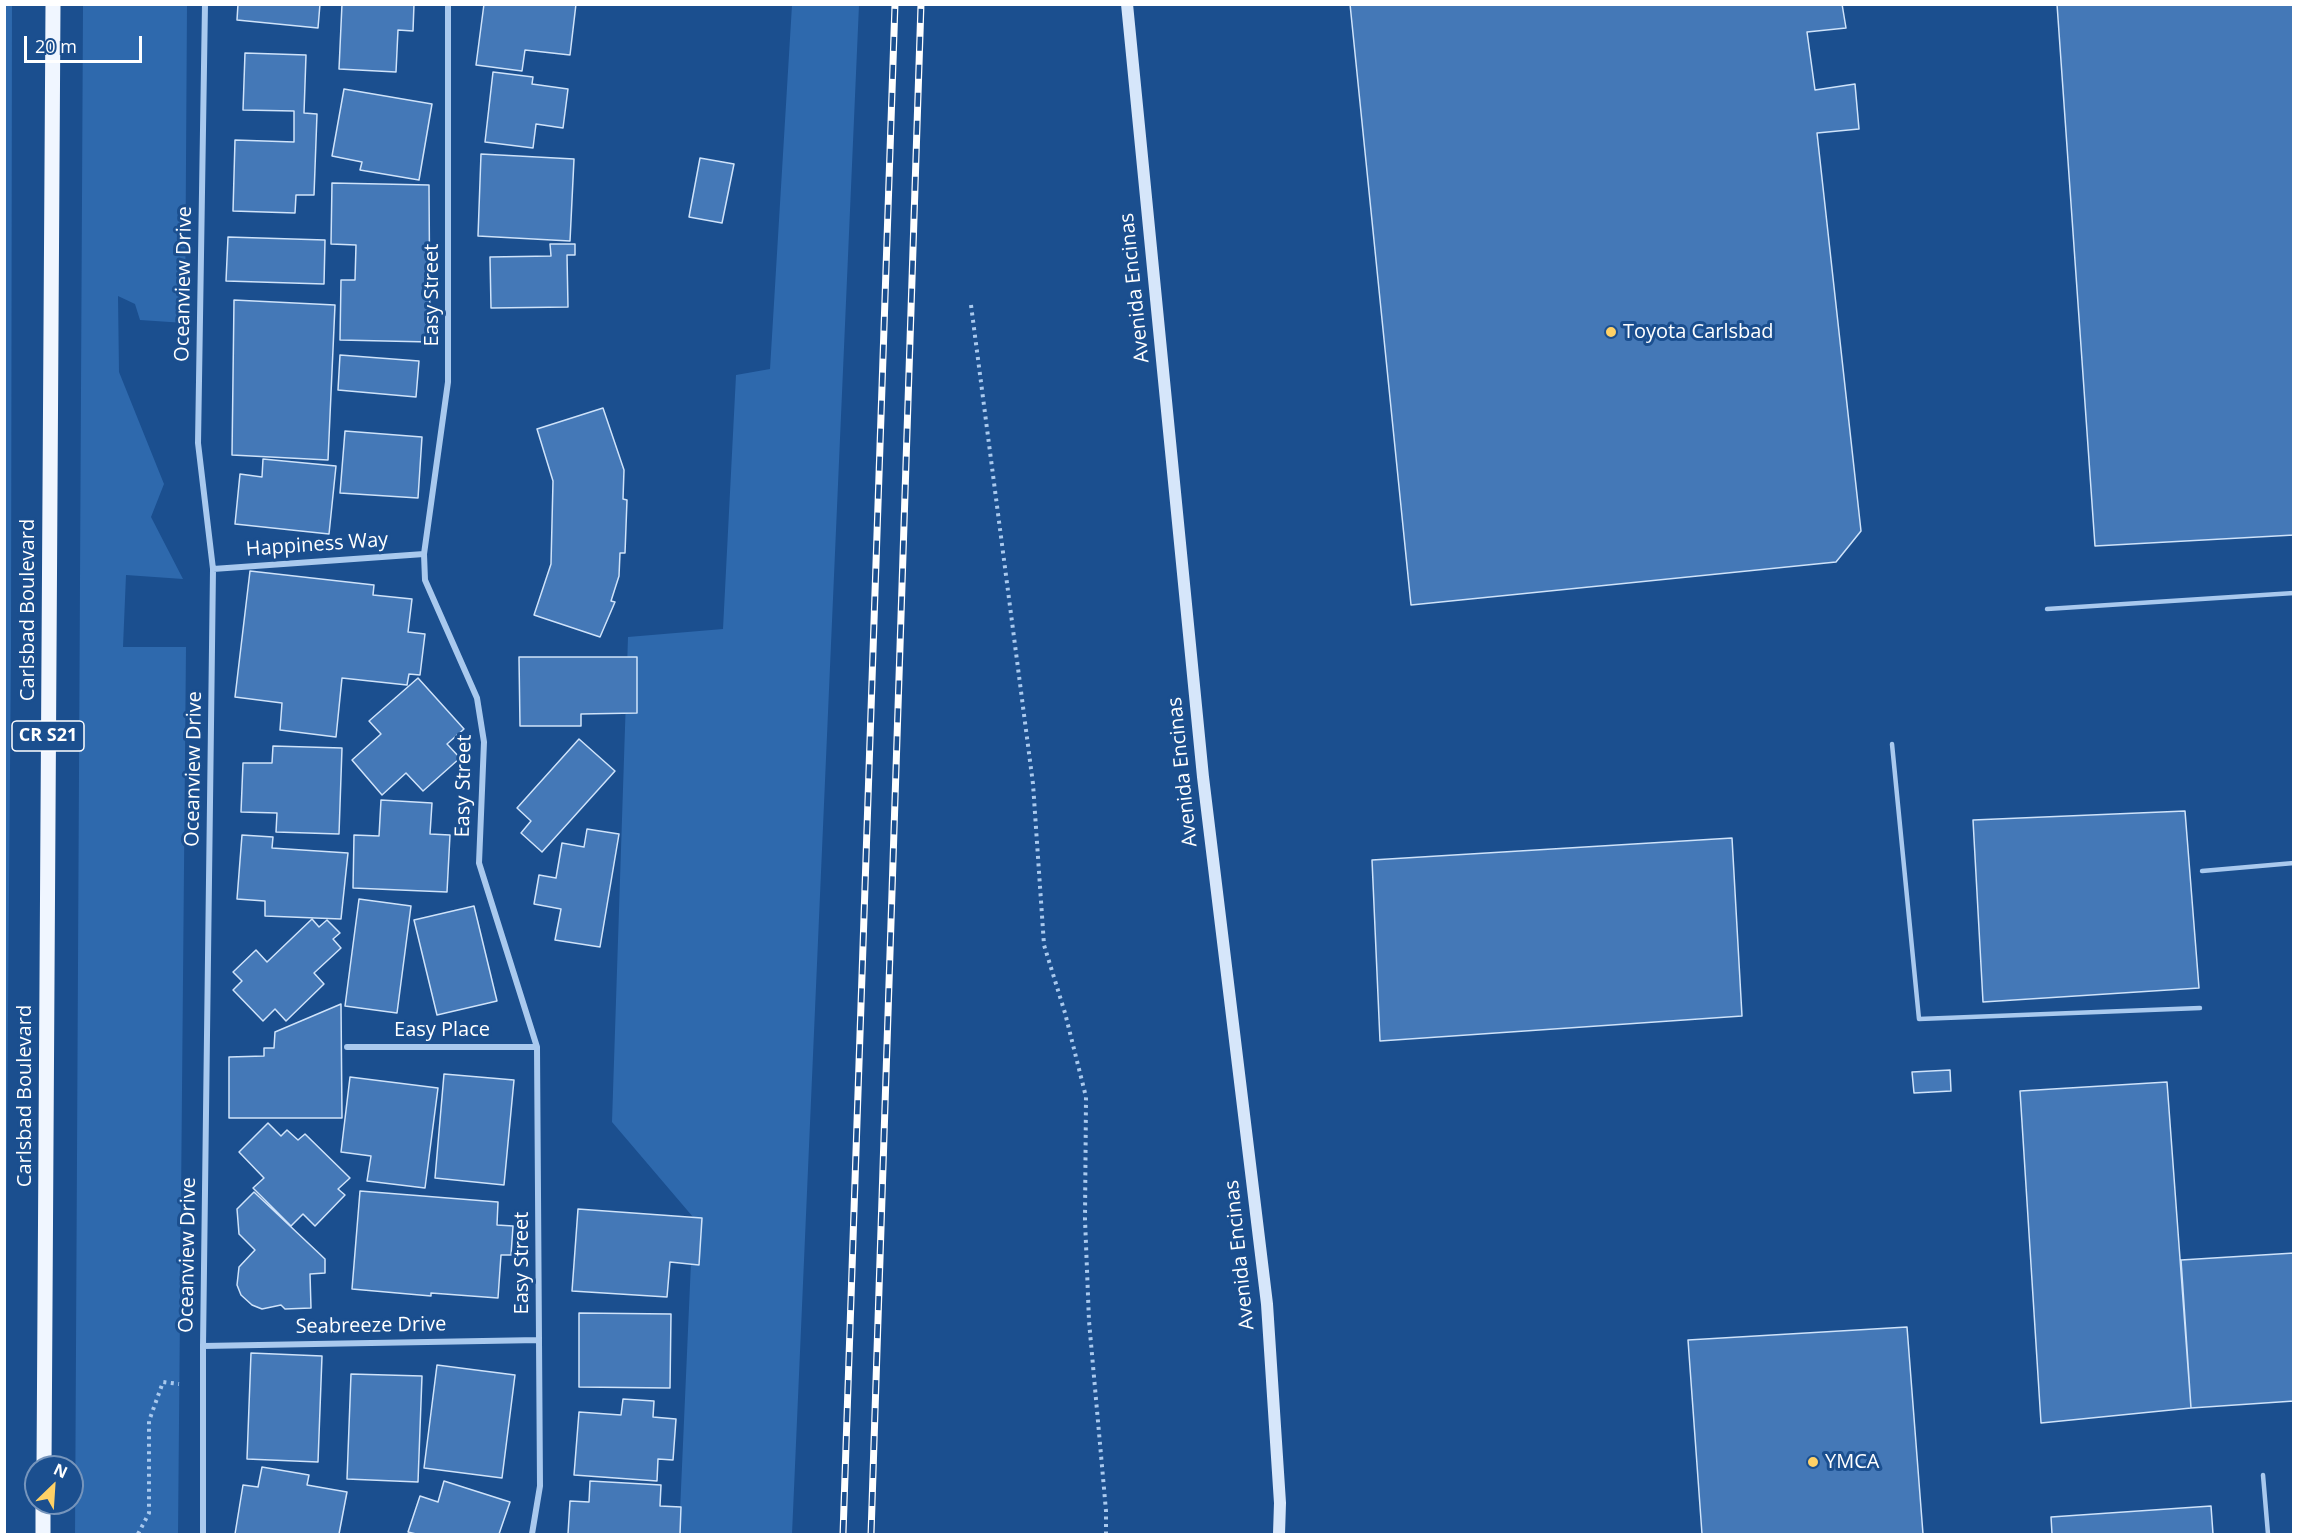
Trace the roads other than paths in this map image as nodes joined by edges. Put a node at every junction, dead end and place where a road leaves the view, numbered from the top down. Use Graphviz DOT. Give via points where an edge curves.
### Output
graph roads {
  1 [pos="53,4"];
  2 [pos="205,4"];
  3 [pos="448,4"];
  4 [pos="1127,4"];
  5 [pos="424,555"];
  6 [pos="213,569"];
  7 [pos="2294,593"];
  8 [pos="2047,609"];
  9 [pos="1892,744"];
  10 [pos="2294,863"];
  11 [pos="2202,871"];
  12 [pos="2200,1008"];
  13 [pos="347,1047"];
  14 [pos="537,1047"];
  15 [pos="539,1340"];
  16 [pos="203,1346"];
  17 [pos="44,1455"];
  18 [pos="2263,1475"];
  19 [pos="44,1515"];
  20 [pos="43,1534"];
  21 [pos="203,1534"];
  22 [pos="532,1534"];
  23 [pos="1279,1534"];
  24 [pos="2268,1534"];
  1 -- 17 [label="main road, Carlsbad Boulevard / CR S21"];
  2 -- 6 [label="street, Oceanview Drive" via="198,443"];
  3 -- 5 [label="street, Easy Street" via="448,382"];
  4 -- 23 [label="street, Avenida Encinas" via="1202,766 1267,1304"];
  5 -- 6 [label="street, Happiness Way"];
  5 -- 14 [label="street, Easy Street" via="426,580 477,698 484,742 479,863"];
  6 -- 16 [label="street, Oceanview Drive"];
  7 -- 8 [label="lane"];
  9 -- 12 [label="lane" via="1919,1019"];
  10 -- 11 [label="lane"];
  13 -- 14 [label="street, Easy Place"];
  14 -- 15 [label="street, Easy Street"];
  15 -- 16 [label="street, Seabreeze Drive"];
  15 -- 22 [label="street, Easy Street" via="540,1486"];
  16 -- 21 [label="street, Oceanview Drive"];
  18 -- 24 [label="lane"];
  19 -- 20 [label="main road"];
}
